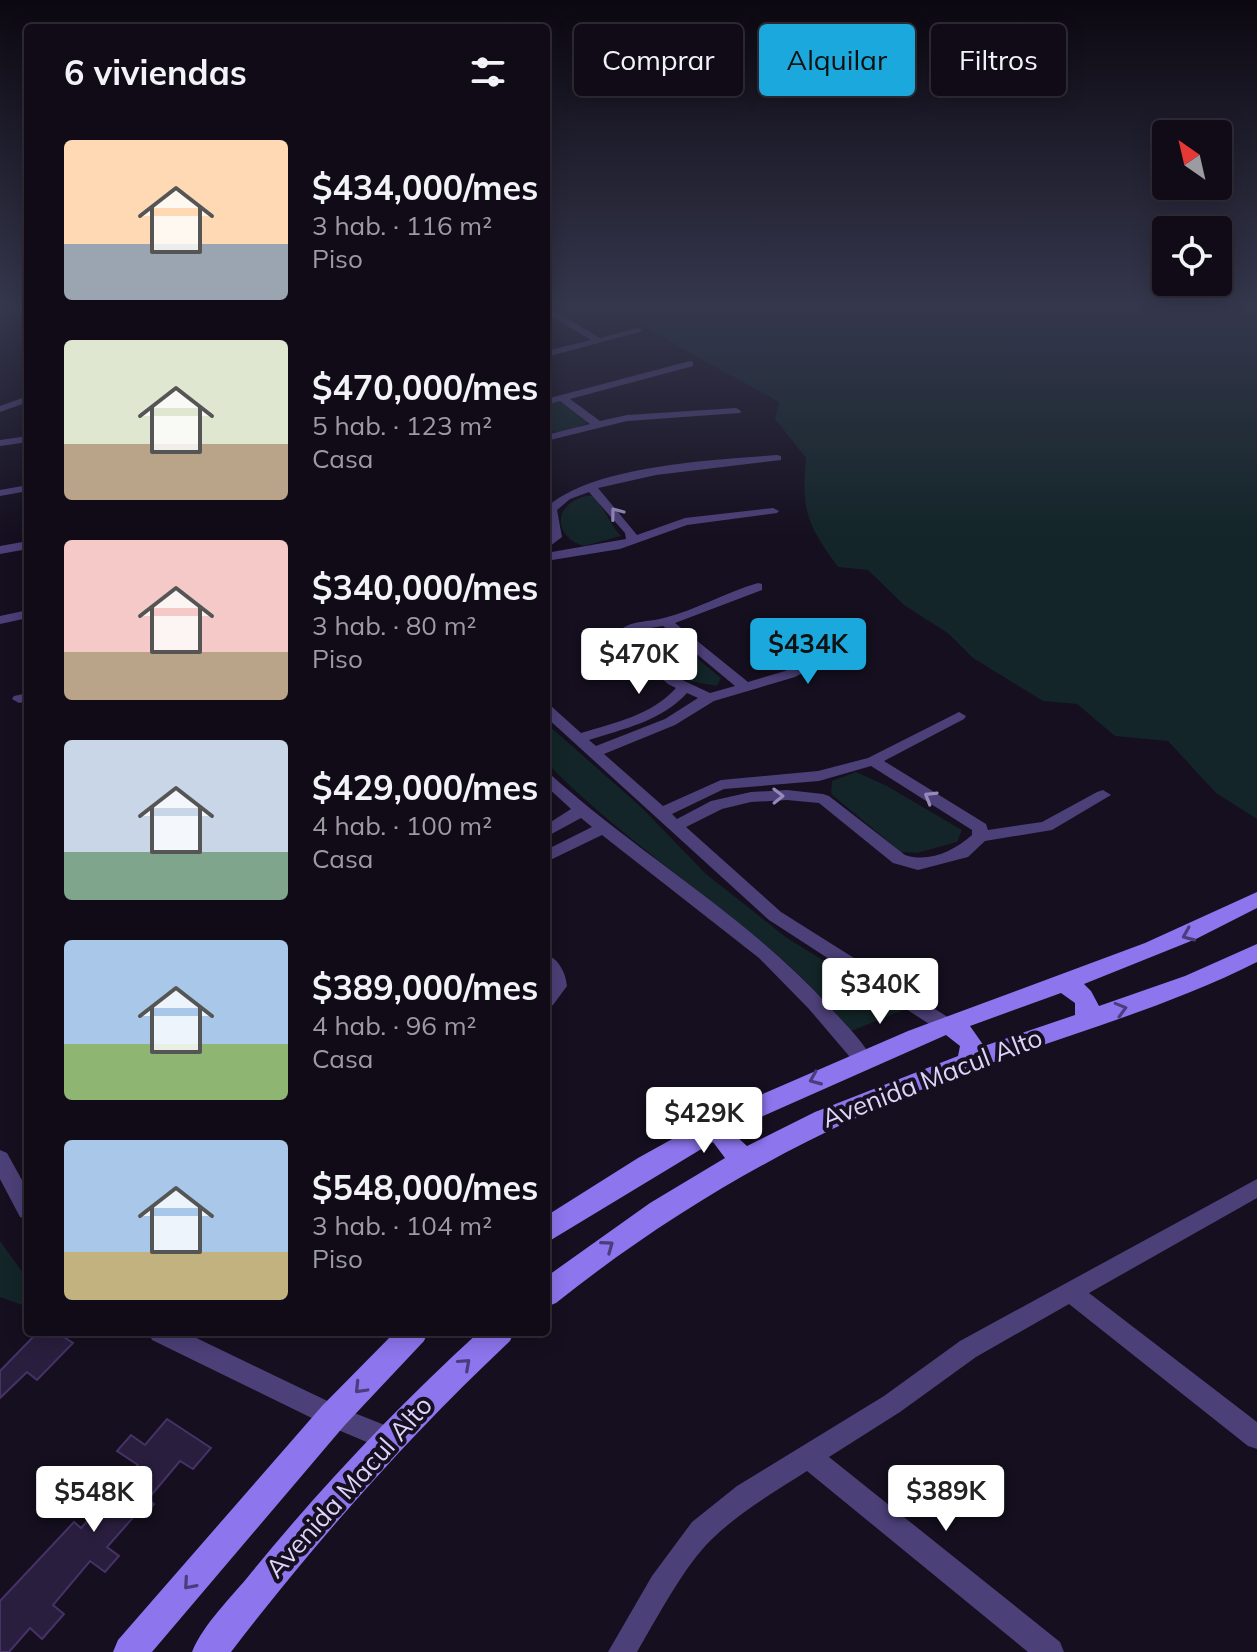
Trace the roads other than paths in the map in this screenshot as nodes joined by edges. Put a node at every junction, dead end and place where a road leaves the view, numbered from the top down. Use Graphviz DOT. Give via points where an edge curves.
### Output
graph roads {
  1 [pos="615,383"];
  2 [pos="561,397"];
  3 [pos="24,400"];
  4 [pos="550,401"];
  5 [pos="0,409"];
  6 [pos="736,411"];
  7 [pos="597,424"];
  8 [pos="550,436"];
  9 [pos="24,440"];
  10 [pos="0,443"];
  11 [pos="777,458"];
  12 [pos="24,489"];
  13 [pos="593,489"];
  14 [pos="0,493"];
  15 [pos="773,511"];
  16 [pos="550,512"];
  17 [pos="551,541"];
  18 [pos="632,541"];
  19 [pos="24,546"];
  20 [pos="0,550"];
  21 [pos="582,552"];
  22 [pos="550,556"];
  23 [pos="758,587"];
  24 [pos="24,615"];
  25 [pos="0,620"];
  26 [pos="666,622"];
  27 [pos="858,640"];
  28 [pos="743,685"];
  29 [pos="684,688"];
  30 [pos="709,698"];
  31 [pos="550,713"];
  32 [pos="959,716"];
  33 [pos="579,738"];
  34 [pos="595,752"];
  35 [pos="873,761"];
  36 [pos="819,776"];
  37 [pos="550,782"];
  38 [pos="1103,795"];
  39 [pos="823,799"];
  40 [pos="580,811"];
  41 [pos="663,812"];
  42 [pos="675,826"];
  43 [pos="601,829"];
  44 [pos="550,830"];
  45 [pos="980,837"];
  46 [pos="550,855"];
  47 [pos="1257,899"];
  48 [pos="1257,952"];
  49 [pos="550,968"];
  50 [pos="1062,983"];
  51 [pos="550,996"];
  52 [pos="1085,1020"];
  53 [pos="947,1026"];
  54 [pos="862,1058"];
  55 [pos="968,1063"];
  56 [pos="728,1120"];
  57 [pos="750,1157"];
  58 [pos="0,1159"];
  59 [pos="1257,1188"];
  60 [pos="24,1204"];
  61 [pos="550,1228"];
  62 [pos="550,1291"];
  63 [pos="1071,1292"];
  64 [pos="168,1336"];
  65 [pos="410,1336"];
  66 [pos="496,1336"];
  67 [pos="333,1416"];
  68 [pos="1257,1437"];
  69 [pos="388,1439"];
  70 [pos="808,1456"];
  71 [pos="130,1652"];
  72 [pos="209,1652"];
  73 [pos="622,1652"];
  74 [pos="1050,1652"];
  1 -- 2 [label="street"];
  2 -- 4 [label="street"];
  2 -- 7 [label="street"];
  3 -- 5 [label="street"];
  6 -- 7 [label="street"];
  7 -- 8 [label="street"];
  9 -- 10 [label="street"];
  11 -- 13 [label="street" via="663,469"];
  12 -- 14 [label="street"];
  13 -- 16 [label="street" via="555,504"];
  18 -- 13 [label="street, one-way" via="631,532"];
  15 -- 18 [label="street" via="685,522"];
  17 -- 21 [label="street"];
  18 -- 21 [label="street"];
  19 -- 20 [label="street"];
  21 -- 22 [label="street"];
  23 -- 26 [label="street"];
  24 -- 25 [label="street"];
  26 -- 28 [label="street"];
  26 -- 29 [label="street" via="635,626 623,637"];
  27 -- 28 [label="street" via="790,674"];
  28 -- 30 [label="street"];
  29 -- 30 [label="street"];
  29 -- 33 [label="street" via="677,699"];
  30 -- 34 [label="street" via="670,722"];
  31 -- 33 [label="street"];
  32 -- 35 [label="street"];
  33 -- 34 [label="street"];
  34 -- 41 [label="street"];
  35 -- 36 [label="street"];
  45 -- 35 [label="street, one-way" via="980,828 966,817"];
  36 -- 39 [label="street"];
  36 -- 41 [label="street" via="721,785"];
  37 -- 40 [label="street"];
  38 -- 45 [label="street" via="1046,826"];
  42 -- 39 [label="street, one-way" via="710,808 751,797"];
  39 -- 45 [label="street" via="899,859 918,865 962,853"];
  40 -- 43 [label="street"];
  40 -- 44 [label="street"];
  41 -- 42 [label="street"];
  42 -- 53 [label="street" via="775,916"];
  43 -- 46 [label="street"];
  43 -- 54 [label="street" via="759,948"];
  47 -- 50 [label="street, Avenida Macul Alto, one-way" via="1210,926"];
  52 -- 48 [label="street, Avenida Macul Alto, one-way" via="1183,988"];
  49 -- 51 [label="street" via="558,981"];
  50 -- 52 [label="street" via="1085,998"];
  50 -- 53 [label="street, Avenida Macul Alto"];
  52 -- 55 [label="street, Avenida Macul Alto"];
  53 -- 54 [label="street, Avenida Macul Alto"];
  53 -- 55 [label="street" via="963,1033 972,1045"];
  54 -- 56 [label="street, Avenida Macul Alto, one-way"];
  55 -- 57 [label="street, Avenida Macul Alto" via="865,1101"];
  56 -- 57 [label="street" via="726,1143"];
  56 -- 61 [label="street, Avenida Macul Alto"];
  62 -- 57 [label="street, Avenida Macul Alto, one-way" via="632,1228"];
  58 -- 60 [label="street"];
  59 -- 63 [label="street"];
  63 -- 68 [label="street"];
  63 -- 70 [label="street" via="968,1349"];
  64 -- 67 [label="street"];
  65 -- 67 [label="street, one-way"];
  69 -- 66 [label="street, Avenida Macul Alto, one-way"];
  67 -- 69 [label="street"];
  67 -- 71 [label="street, one-way"];
  69 -- 72 [label="street, Avenida Macul Alto"];
  70 -- 73 [label="street" via="701,1531"];
  70 -- 74 [label="street"];
}
